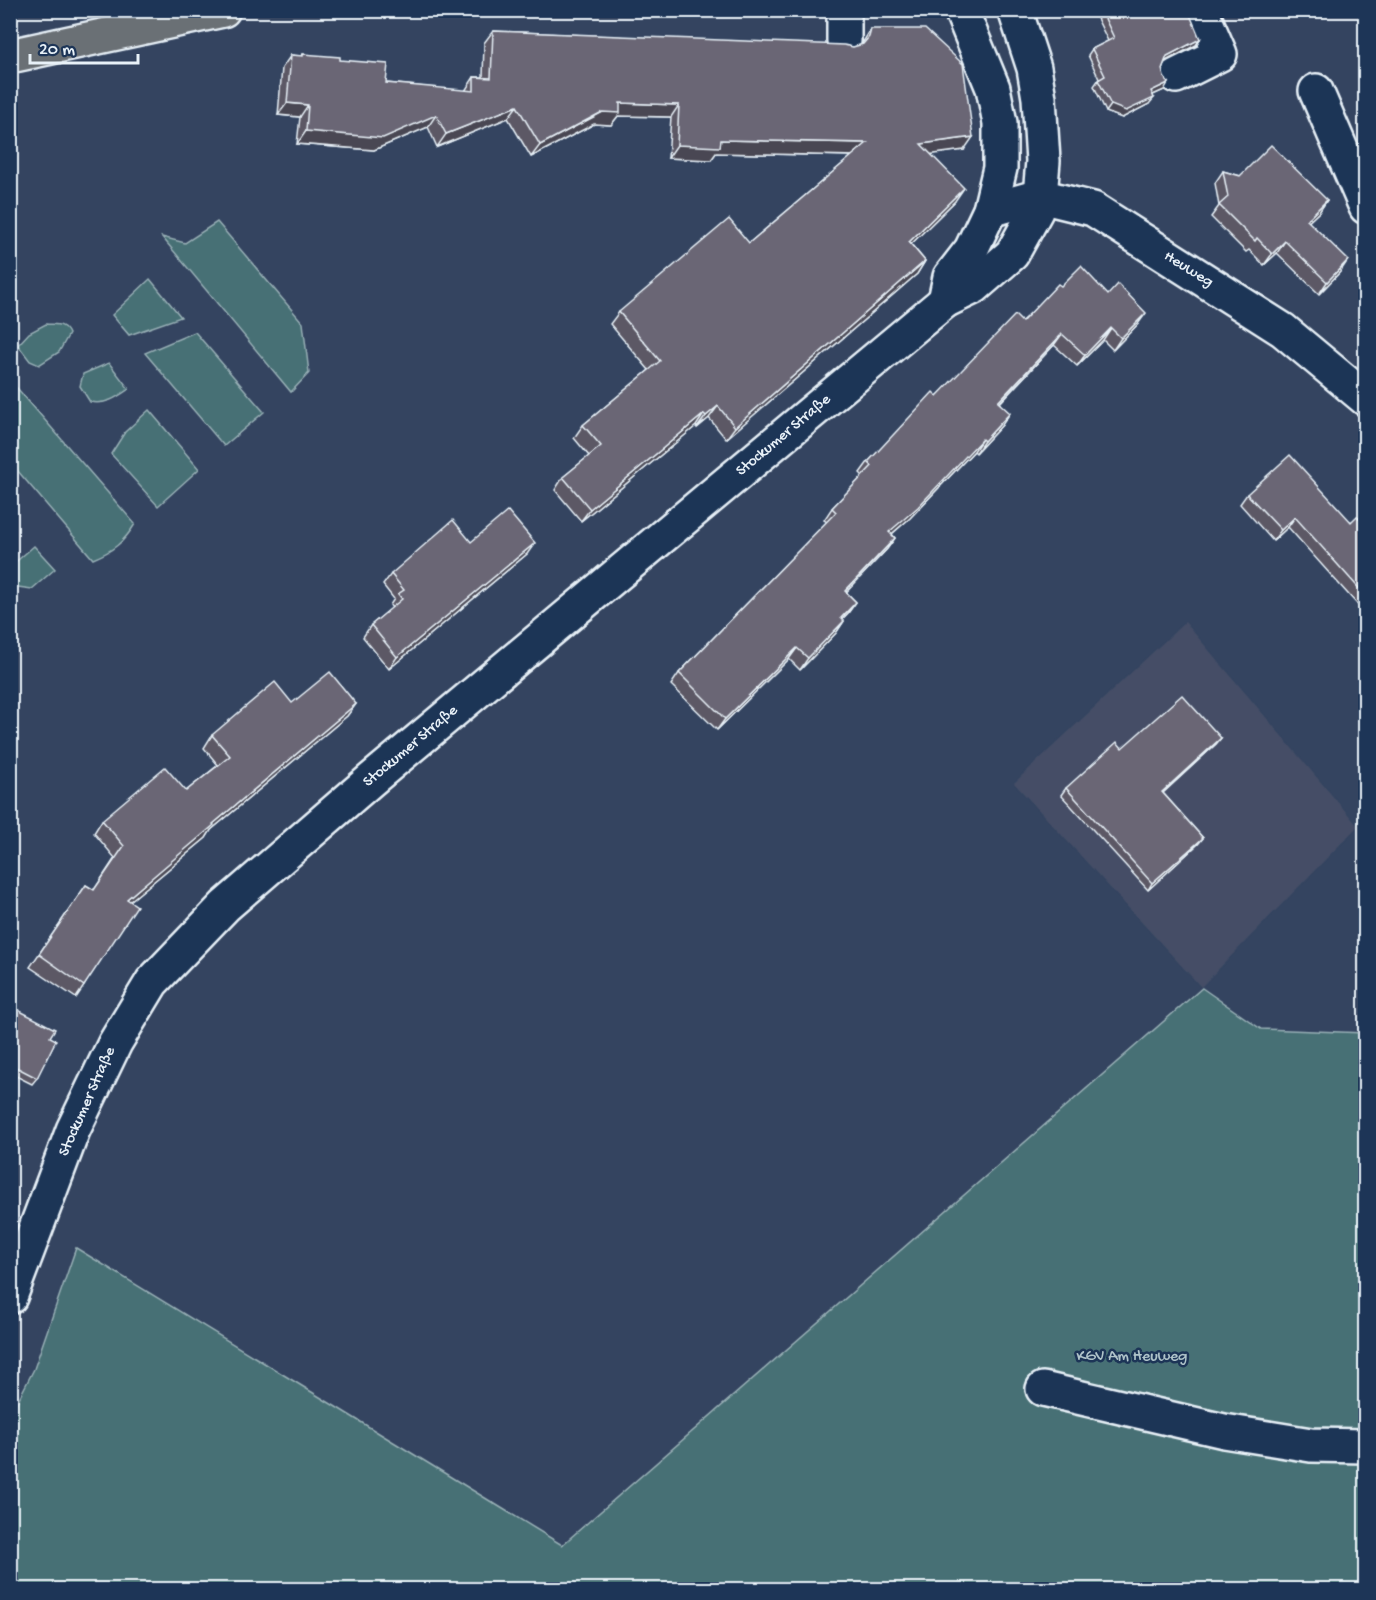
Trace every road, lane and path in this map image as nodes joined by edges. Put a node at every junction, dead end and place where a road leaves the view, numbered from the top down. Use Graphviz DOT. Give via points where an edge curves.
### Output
graph roads {
  1 [pos="223,10"];
  2 [pos="961,10"];
  3 [pos="1015,10"];
  4 [pos="1201,10"];
  5 [pos="10,56"];
  6 [pos="1176,76"];
  7 [pos="1316,91"];
  8 [pos="1040,196"];
  9 [pos="1365,207"];
  10 [pos="990,210"];
  11 [pos="945,301"];
  12 [pos="1365,399"];
  13 [pos="10,1297"];
  14 [pos="1043,1389"];
  15 [pos="1365,1446"];
  1 -- 5 [label="main road"];
  2 -- 10 [label="street" via="993,88 1000,123 1000,168"];
  3 -- 8 [label="street, Stockumer Straße" via="1040,98"];
  4 -- 6 [label="street" via="1220,54"];
  7 -- 9 [label="street"];
  8 -- 10 [label="street, Heuweg"];
  8 -- 11 [label="street, Stockumer Straße" via="1012,254 974,287"];
  8 -- 12 [label="street, Heuweg" via="1093,209 1283,330"];
  10 -- 11 [label="street" via="971,249 950,277"];
  11 -- 13 [label="street, Stockumer Straße" via="372,779 225,906 152,982 115,1043 73,1130"];
  14 -- 15 [label="street" via="1224,1431 1311,1445"];
}
